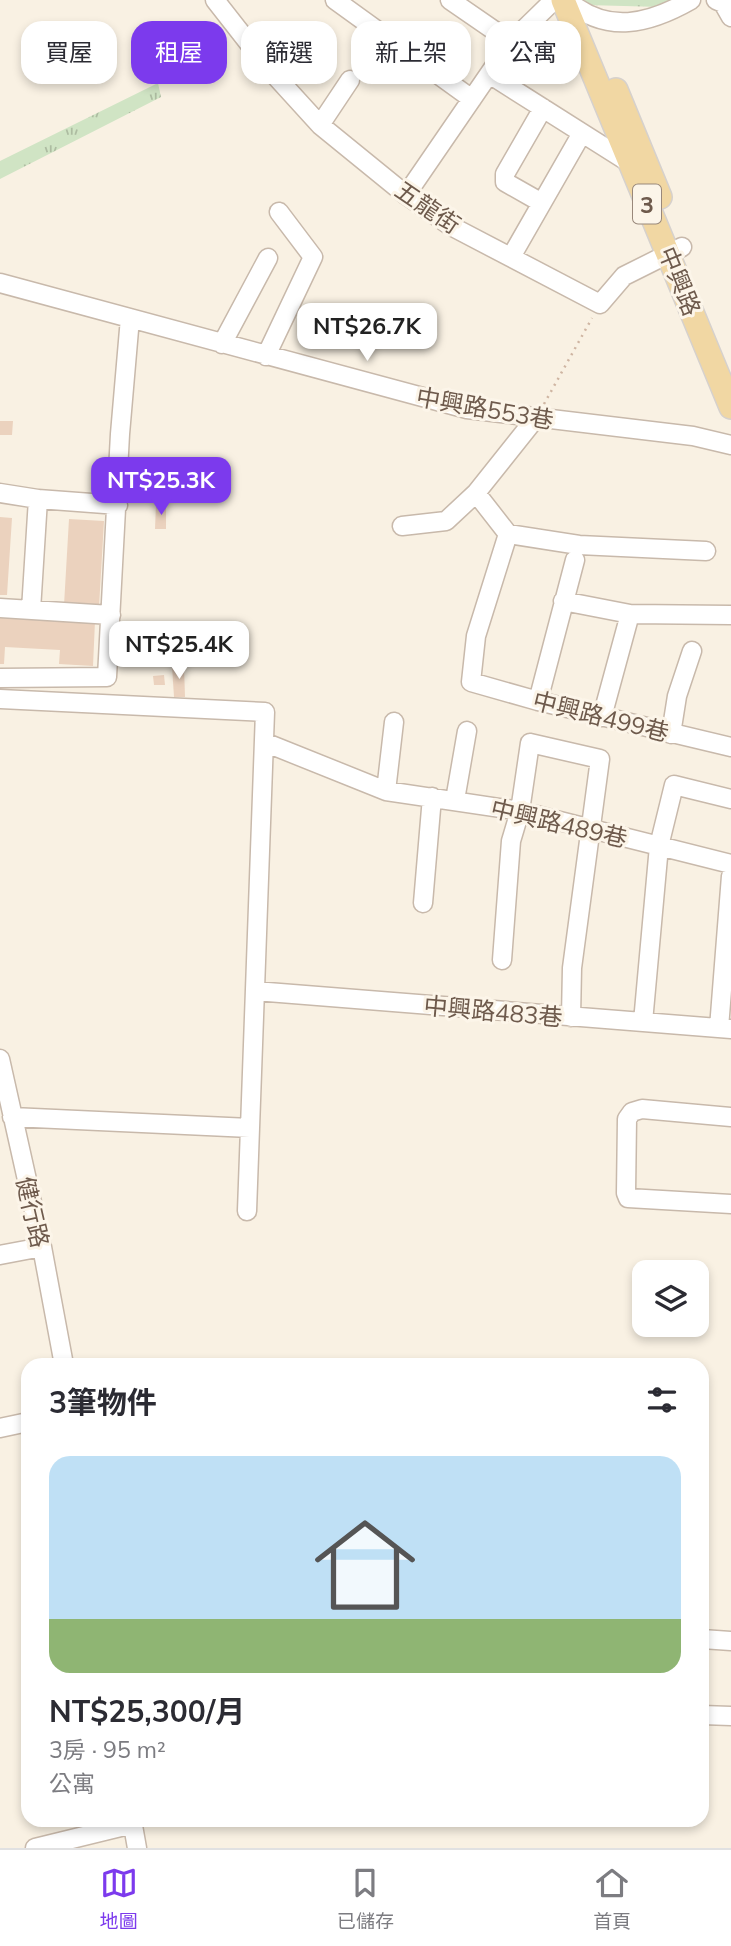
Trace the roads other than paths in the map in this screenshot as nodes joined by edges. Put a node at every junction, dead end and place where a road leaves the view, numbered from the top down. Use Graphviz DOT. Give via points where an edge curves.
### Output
graph roads {
  1 [pos="215,0"];
  2 [pos="335,0"];
  3 [pos="450,0"];
  4 [pos="554,0"];
  5 [pos="565,0"];
  6 [pos="691,0"];
  7 [pos="716,0"];
  8 [pos="582,8"];
  9 [pos="731,17"];
  10 [pos="532,21"];
  11 [pos="485,24"];
  12 [pos="350,80"];
  13 [pos="485,80"];
  14 [pos="505,84"];
  15 [pos="471,99"];
  16 [pos="542,108"];
  17 [pos="320,125"];
  18 [pos="582,133"];
  19 [pos="628,162"];
  20 [pos="406,195"];
  21 [pos="542,203"];
  22 [pos="279,212"];
  23 [pos="676,250"];
  24 [pos="511,257"];
  25 [pos="268,258"];
  26 [pos="0,284"];
  27 [pos="130,318"];
  28 [pos="222,344"];
  29 [pos="265,356"];
  30 [pos="731,372"];
  31 [pos="731,407"];
  32 [pos="535,419"];
  33 [pos="731,445"];
  34 [pos="0,493"];
  35 [pos="477,493"];
  36 [pos="38,499"];
  37 [pos="118,505"];
  38 [pos="402,526"];
  39 [pos="508,534"];
  40 [pos="706,551"];
  41 [pos="575,560"];
  42 [pos="563,601"];
  43 [pos="0,608"];
  44 [pos="31,610"];
  45 [pos="630,614"];
  46 [pos="111,615"];
  47 [pos="731,615"];
  48 [pos="692,651"];
  49 [pos="0,678"];
  50 [pos="0,699"];
  51 [pos="538,701"];
  52 [pos="602,717"];
  53 [pos="394,722"];
  54 [pos="467,731"];
  55 [pos="671,734"];
  56 [pos="264,742"];
  57 [pos="731,747"];
  58 [pos="386,790"];
  59 [pos="432,797"];
  60 [pos="731,799"];
  61 [pos="454,800"];
  62 [pos="520,811"];
  63 [pos="589,828"];
  64 [pos="659,846"];
  65 [pos="731,864"];
  66 [pos="731,876"];
  67 [pos="423,903"];
  68 [pos="502,960"];
  69 [pos="255,990"];
  70 [pos="571,1017"];
  71 [pos="643,1021"];
  72 [pos="725,1029"];
  73 [pos="0,1059"];
  74 [pos="731,1117"];
  75 [pos="9,1126"];
  76 [pos="250,1128"];
  77 [pos="731,1204"];
  78 [pos="247,1211"];
  79 [pos="42,1247"];
  80 [pos="0,1255"];
  81 [pos="63,1358"];
  82 [pos="21,1424"];
  83 [pos="0,1429"];
  84 [pos="709,1639"];
  85 [pos="731,1641"];
  86 [pos="709,1715"];
  87 [pos="731,1716"];
  88 [pos="114,1827"];
  89 [pos="134,1827"];
  90 [pos="35,1848"];
  91 [pos="137,1848"];
  1 -- 17 [label="street, 五龍街"];
  2 -- 15 [label="street"];
  3 -- 11 [label="street"];
  4 -- 10 [label="street"];
  5 -- 8 [label="street"];
  5 -- 19 [label="main road, 中興路 / 3"];
  6 -- 8 [label="street" via="659,18 620,22"];
  7 -- 9 [label="street"];
  8 -- 23 [label="main road, 中興路 / 3"];
  12 -- 17 [label="street"];
  13 -- 15 [label="street"];
  14 -- 16 [label="street"];
  15 -- 20 [label="street"];
  16 -- 18 [label="street"];
  16 -- 21 [label="street" via="505,174 505,182"];
  17 -- 20 [label="street, 五龍街"];
  18 -- 19 [label="street"];
  18 -- 21 [label="street"];
  19 -- 23 [label="main road, 中興路 / 3"];
  20 -- 24 [label="street, 五龍街" via="449,225"];
  21 -- 24 [label="street"];
  22 -- 29 [label="street" via="313,257"];
  23 -- 24 [label="street, 五龍街" via="624,276 600,304"];
  23 -- 30 [label="main road, 中興路 / 3"];
  23 -- 31 [label="main road, 中興路 / 3"];
  25 -- 28 [label="street"];
  26 -- 27 [label="street, 中興路553巷"];
  27 -- 28 [label="street, 中興路553巷"];
  27 -- 37 [label="street"];
  28 -- 29 [label="street, 中興路553巷"];
  29 -- 32 [label="street, 中興路553巷" via="467,409"];
  32 -- 33 [label="street, 中興路553巷" via="693,436"];
  32 -- 35 [label="street"];
  34 -- 36 [label="street"];
  35 -- 38 [label="street" via="446,521"];
  35 -- 39 [label="street"];
  36 -- 37 [label="street"];
  36 -- 44 [label="street"];
  37 -- 46 [label="street"];
  39 -- 40 [label="street" via="579,545"];
  39 -- 51 [label="street, 中興路499巷" via="476,636 471,682"];
  41 -- 42 [label="street"];
  42 -- 45 [label="street"];
  42 -- 51 [label="street"];
  43 -- 44 [label="street"];
  44 -- 46 [label="street"];
  45 -- 47 [label="street"];
  45 -- 52 [label="street"];
  46 -- 49 [label="street" via="107,677"];
  48 -- 55 [label="street" via="677,696"];
  50 -- 56 [label="street" via="265,712"];
  51 -- 52 [label="street, 中興路499巷"];
  52 -- 55 [label="street, 中興路499巷"];
  53 -- 58 [label="street"];
  54 -- 61 [label="street"];
  55 -- 57 [label="street, 中興路499巷"];
  56 -- 58 [label="street, 中興路489巷"];
  56 -- 69 [label="street"];
  58 -- 59 [label="street, 中興路489巷"];
  59 -- 61 [label="street, 中興路489巷"];
  59 -- 67 [label="street"];
  60 -- 64 [label="street" via="674,785"];
  61 -- 62 [label="street, 中興路489巷"];
  62 -- 63 [label="street, 中興路489巷"];
  62 -- 63 [label="street" via="530,743 567,751 600,760"];
  62 -- 68 [label="street" via="511,841"];
  63 -- 64 [label="street, 中興路489巷"];
  63 -- 70 [label="street" via="572,968"];
  64 -- 65 [label="street, 中興路489巷"];
  64 -- 71 [label="street"];
  66 -- 72 [label="street"];
  69 -- 70 [label="street, 中興路483巷"];
  69 -- 76 [label="street"];
  70 -- 71 [label="street, 中興路483巷"];
  71 -- 72 [label="street, 中興路483巷"];
  73 -- 75 [label="street, 健行路"];
  74 -- 77 [label="street" via="642,1109 632,1112 627,1119 626,1155 628,1198"];
  75 -- 76 [label="street"];
  75 -- 79 [label="street, 健行路"];
  76 -- 78 [label="street"];
  79 -- 80 [label="street"];
  79 -- 81 [label="street, 健行路"];
  82 -- 83 [label="street"];
  84 -- 85 [label="street"];
  86 -- 87 [label="street"];
  88 -- 90 [label="street"];
  89 -- 91 [label="street"];
}
